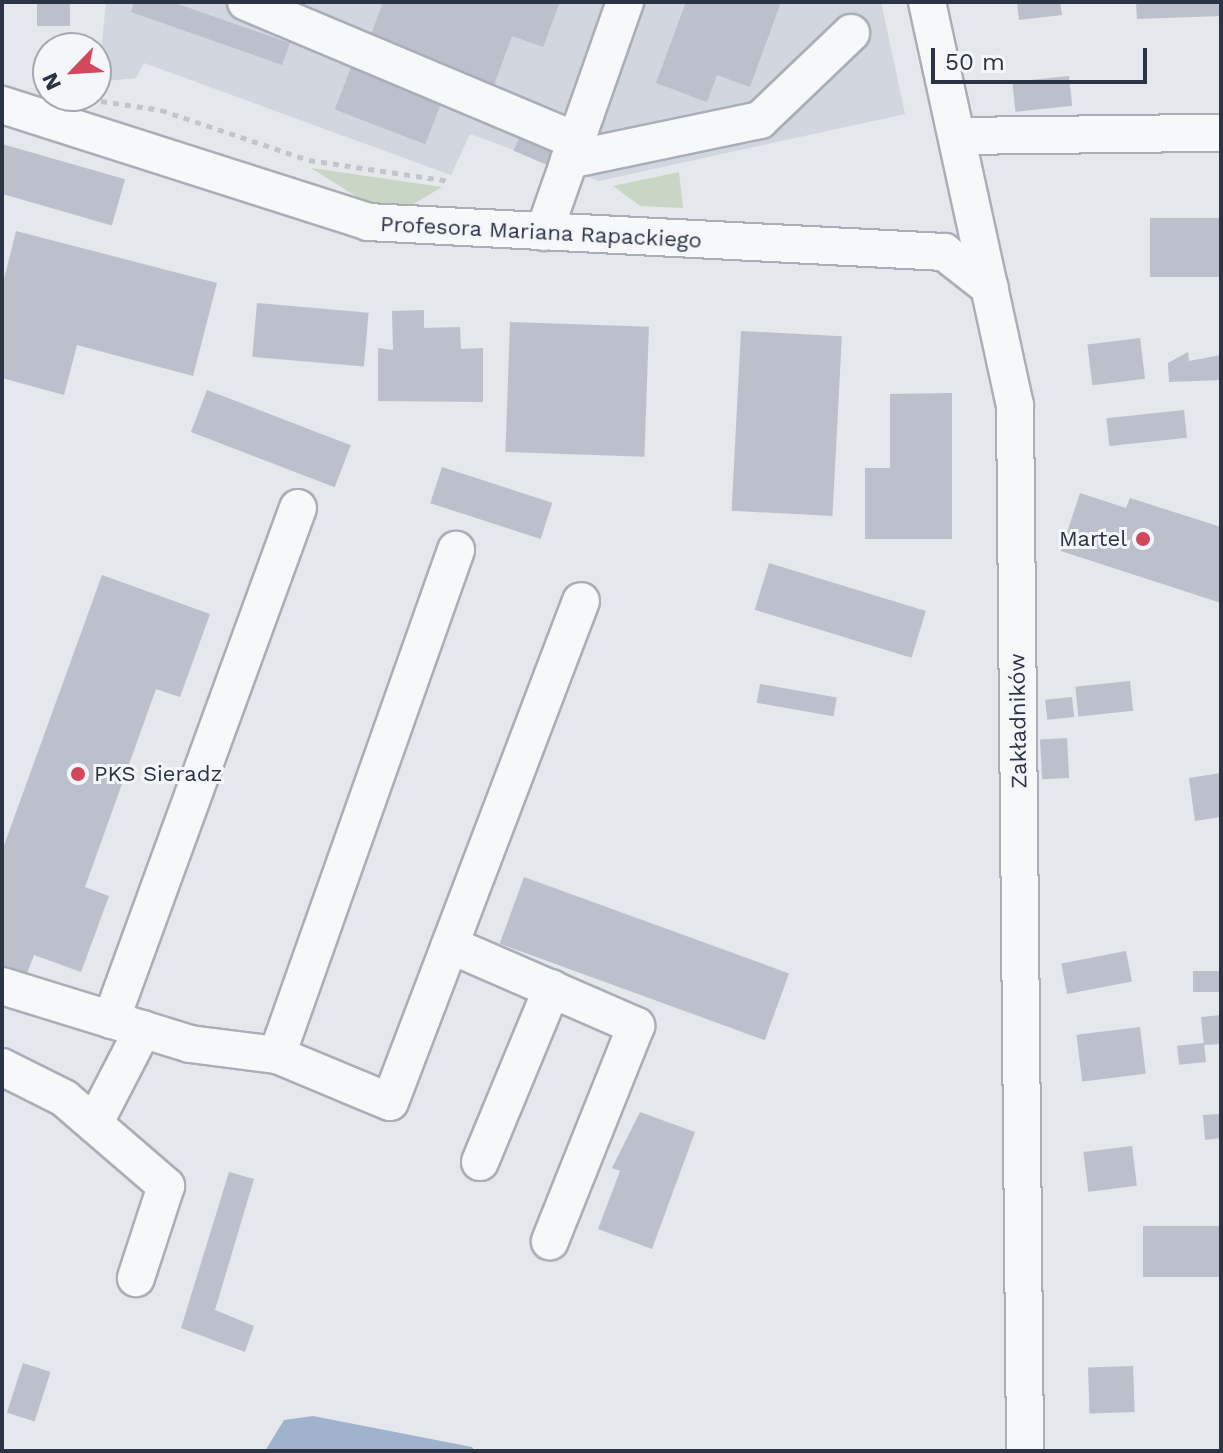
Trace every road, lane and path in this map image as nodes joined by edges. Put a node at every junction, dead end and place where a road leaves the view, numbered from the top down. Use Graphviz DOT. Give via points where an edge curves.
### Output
graph roads {
  1 [pos="246,2"];
  2 [pos="625,2"];
  3 [pos="927,2"];
  4 [pos="851,33"];
  5 [pos="112,102"];
  6 [pos="2,105"];
  7 [pos="1221,133"];
  8 [pos="957,136"];
  9 [pos="573,150"];
  10 [pos="449,181"];
  11 [pos="544,232"];
  12 [pos="990,288"];
  13 [pos="298,508"];
  14 [pos="456,550"];
  15 [pos="581,601"];
  16 [pos="450,945"];
  17 [pos="2,986"];
  18 [pos="552,988"];
  19 [pos="127,1025"];
  20 [pos="277,1055"];
  21 [pos="2,1067"];
  22 [pos="94,1124"];
  23 [pos="480,1162"];
  24 [pos="550,1241"];
  25 [pos="136,1278"];
  26 [pos="1025,1451"];
  1 -- 9 [label="street"];
  2 -- 9 [label="street"];
  3 -- 8 [label="street, Zakładników"];
  4 -- 9 [label="street" via="760,120"];
  5 -- 10 [label="path" via="136,103 309,160"];
  6 -- 11 [label="street, Profesora Mariana Rapackiego" via="368,222"];
  7 -- 8 [label="street"];
  8 -- 12 [label="street, Zakładników"];
  9 -- 11 [label="street"];
  11 -- 12 [label="street, Profesora Mariana Rapackiego" via="944,252"];
  12 -- 26 [label="street, Zakładników" via="1015,405"];
  13 -- 19 [label="street"];
  14 -- 20 [label="street"];
  15 -- 16 [label="street"];
  16 -- 18 [label="street"];
  16 -- 20 [label="street" via="390,1102"];
  17 -- 19 [label="street"];
  18 -- 23 [label="street"];
  18 -- 24 [label="street" via="636,1026"];
  19 -- 20 [label="street"];
  19 -- 22 [label="street"];
  21 -- 22 [label="street" via="64,1098"];
  22 -- 25 [label="street" via="166,1186"];
}
